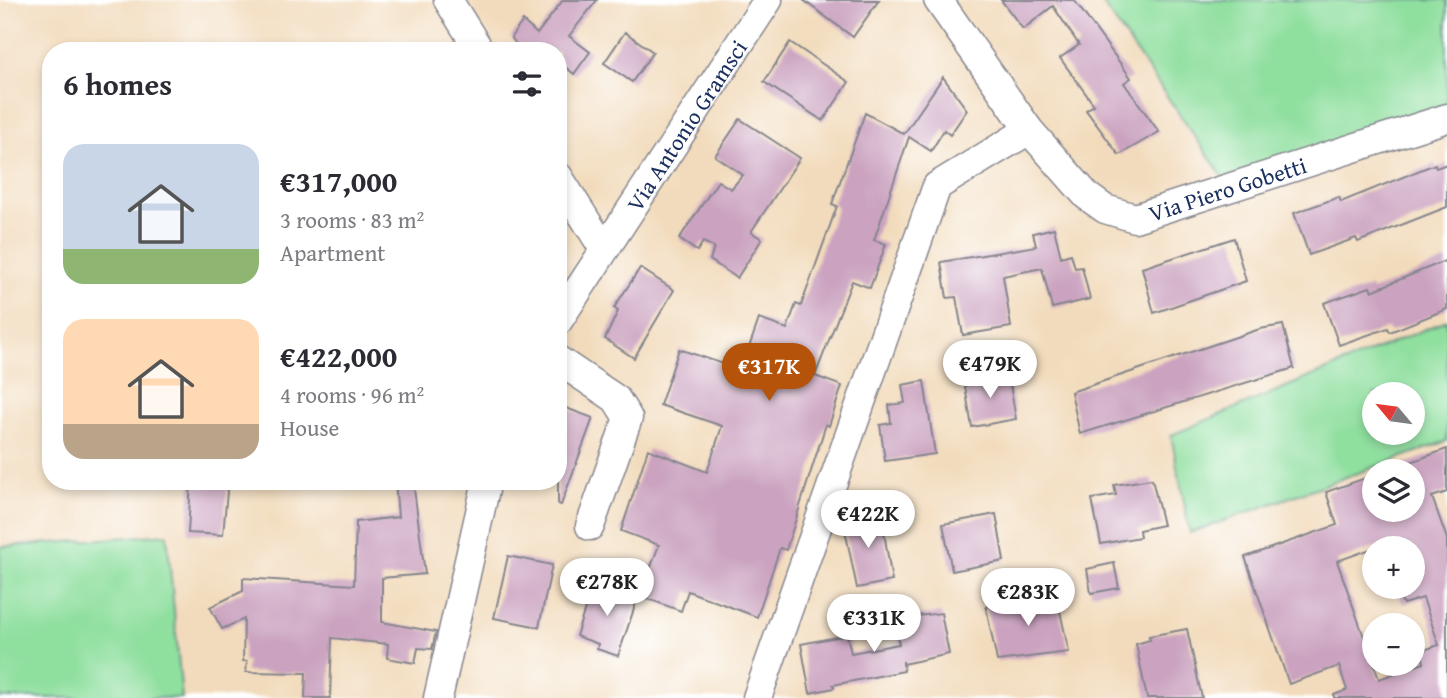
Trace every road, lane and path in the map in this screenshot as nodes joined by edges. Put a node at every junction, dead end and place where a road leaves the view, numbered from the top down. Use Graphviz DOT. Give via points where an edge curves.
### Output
graph roads {
  1 [pos="448,0"];
  2 [pos="768,0"];
  3 [pos="938,0"];
  4 [pos="474,42"];
  5 [pos="1447,118"];
  6 [pos="1029,130"];
  7 [pos="567,190"];
  8 [pos="604,248"];
  9 [pos="567,307"];
  10 [pos="567,366"];
  11 [pos="485,490"];
  12 [pos="590,526"];
  13 [pos="438,698"];
  14 [pos="757,698"];
  1 -- 4 [label="street"];
  2 -- 8 [label="street, Via Antonio Gramsci"];
  3 -- 6 [label="street, Via Piero Gobetti"];
  5 -- 6 [label="street, Via Piero Gobetti" via="1135,218 1105,209 1087,196"];
  6 -- 14 [label="street" via="937,186"];
  7 -- 8 [label="street"];
  8 -- 9 [label="street, Via Antonio Gramsci"];
  10 -- 12 [label="street" via="616,399 628,418"];
  11 -- 13 [label="street"];
}
